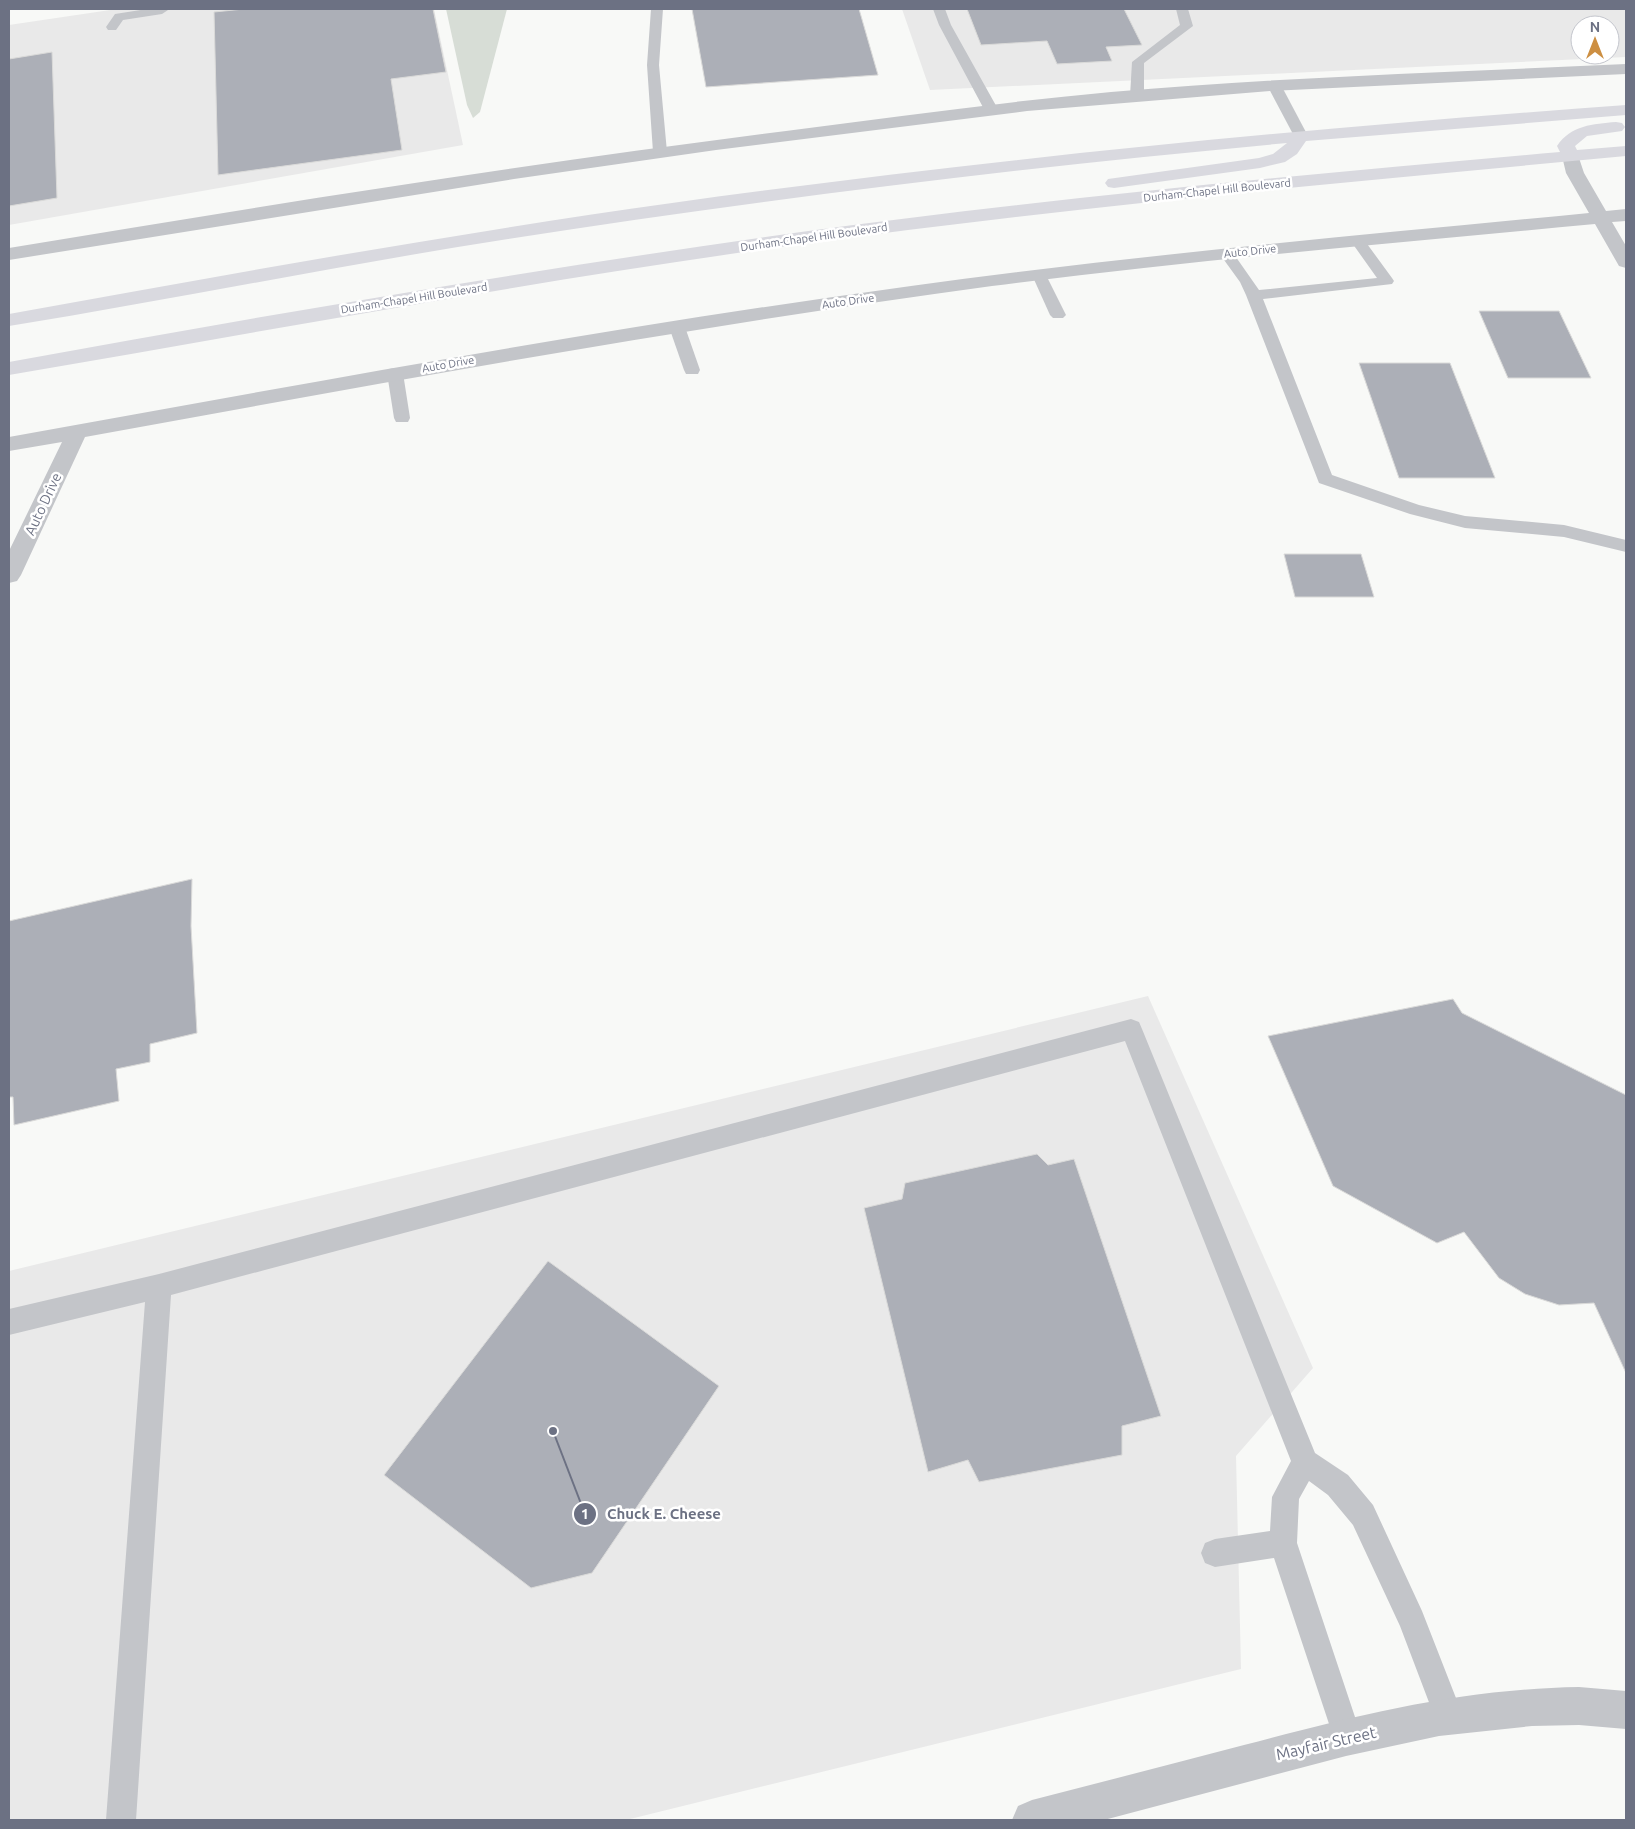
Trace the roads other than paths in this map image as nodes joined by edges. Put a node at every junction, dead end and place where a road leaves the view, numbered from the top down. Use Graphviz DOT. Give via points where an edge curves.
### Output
graph roads {
  1 [pos="657,9"];
  2 [pos="939,9"];
  3 [pos="1182,9"];
  4 [pos="162,10"];
  5 [pos="112,27"];
  6 [pos="1626,68"];
  7 [pos="1274,85"];
  8 [pos="1137,96"];
  9 [pos="1626,110"];
  10 [pos="992,111"];
  11 [pos="1626,126"];
  12 [pos="1301,136"];
  13 [pos="1626,151"];
  14 [pos="660,152"];
  15 [pos="1571,156"];
  16 [pos="1626,215"];
  17 [pos="1601,218"];
  18 [pos="914,223"];
  19 [pos="1357,240"];
  20 [pos="1226,253"];
  21 [pos="9,254"];
  22 [pos="1626,262"];
  23 [pos="1039,275"];
  24 [pos="1254,294"];
  25 [pos="1058,315"];
  26 [pos="9,320"];
  27 [pos="677,327"];
  28 [pos="9,370"];
  29 [pos="692,370"];
  30 [pos="395,373"];
  31 [pos="402,418"];
  32 [pos="77,432"];
  33 [pos="9,444"];
  34 [pos="1626,546"];
  35 [pos="9,575"];
  36 [pos="159,1286"];
  37 [pos="9,1322"];
  38 [pos="1305,1462"];
  39 [pos="1283,1542"];
  40 [pos="1215,1553"];
  41 [pos="1626,1710"];
  42 [pos="1448,1716"];
  43 [pos="1347,1738"];
  44 [pos="121,1820"];
  45 [pos="1032,1820"];
  1 -- 14 [label="lane" via="653,65"];
  2 -- 10 [label="lane"];
  3 -- 8 [label="lane" via="1187,26 1138,62"];
  4 -- 5 [label="lane" via="119,17"];
  6 -- 7 [label="street"];
  7 -- 8 [label="street"];
  7 -- 12 [label="lane"];
  8 -- 10 [label="street"];
  9 -- 12 [label="main road"];
  10 -- 14 [label="street"];
  11 -- 15 [label="main road" via="1594,129 1571,137 1566,146"];
  12 -- 18 [label="main road" via="1291,150 1279,158 1260,163 1050,192"];
  12 -- 26 [label="main road" via="886,180 668,210 423,248"];
  13 -- 15 [label="main road, Durham-Chapel Hill Boulevard"];
  14 -- 21 [label="street" via="436,184"];
  15 -- 17 [label="street" via="1575,173"];
  15 -- 18 [label="main road, Durham-Chapel Hill Boulevard" via="1348,176"];
  16 -- 17 [label="street, Auto Drive"];
  17 -- 19 [label="street, Auto Drive"];
  17 -- 22 [label="street"];
  18 -- 28 [label="main road, Durham-Chapel Hill Boulevard" via="464,289"];
  19 -- 20 [label="street, Auto Drive"];
  19 -- 24 [label="lane" via="1387,281"];
  20 -- 23 [label="street, Auto Drive"];
  20 -- 24 [label="lane"];
  23 -- 25 [label="lane"];
  23 -- 27 [label="street, Auto Drive"];
  24 -- 34 [label="lane" via="1325,478 1416,510 1465,522 1564,531"];
  27 -- 29 [label="lane"];
  27 -- 30 [label="street, Auto Drive"];
  30 -- 31 [label="lane"];
  30 -- 32 [label="street, Auto Drive"];
  32 -- 33 [label="street, Auto Drive"];
  32 -- 35 [label="street, Auto Drive"];
  36 -- 37 [label="lane"];
  36 -- 38 [label="lane" via="1131,1029"];
  36 -- 44 [label="lane"];
  38 -- 39 [label="lane" via="1286,1498"];
  38 -- 42 [label="lane" via="1338,1484 1363,1515 1412,1621"];
  39 -- 40 [label="lane"];
  39 -- 43 [label="lane"];
  41 -- 42 [label="street, Mayfair Street" via="1591,1706 1516,1708"];
  42 -- 43 [label="street, Mayfair Street"];
  43 -- 45 [label="street, Mayfair Street"];
}
